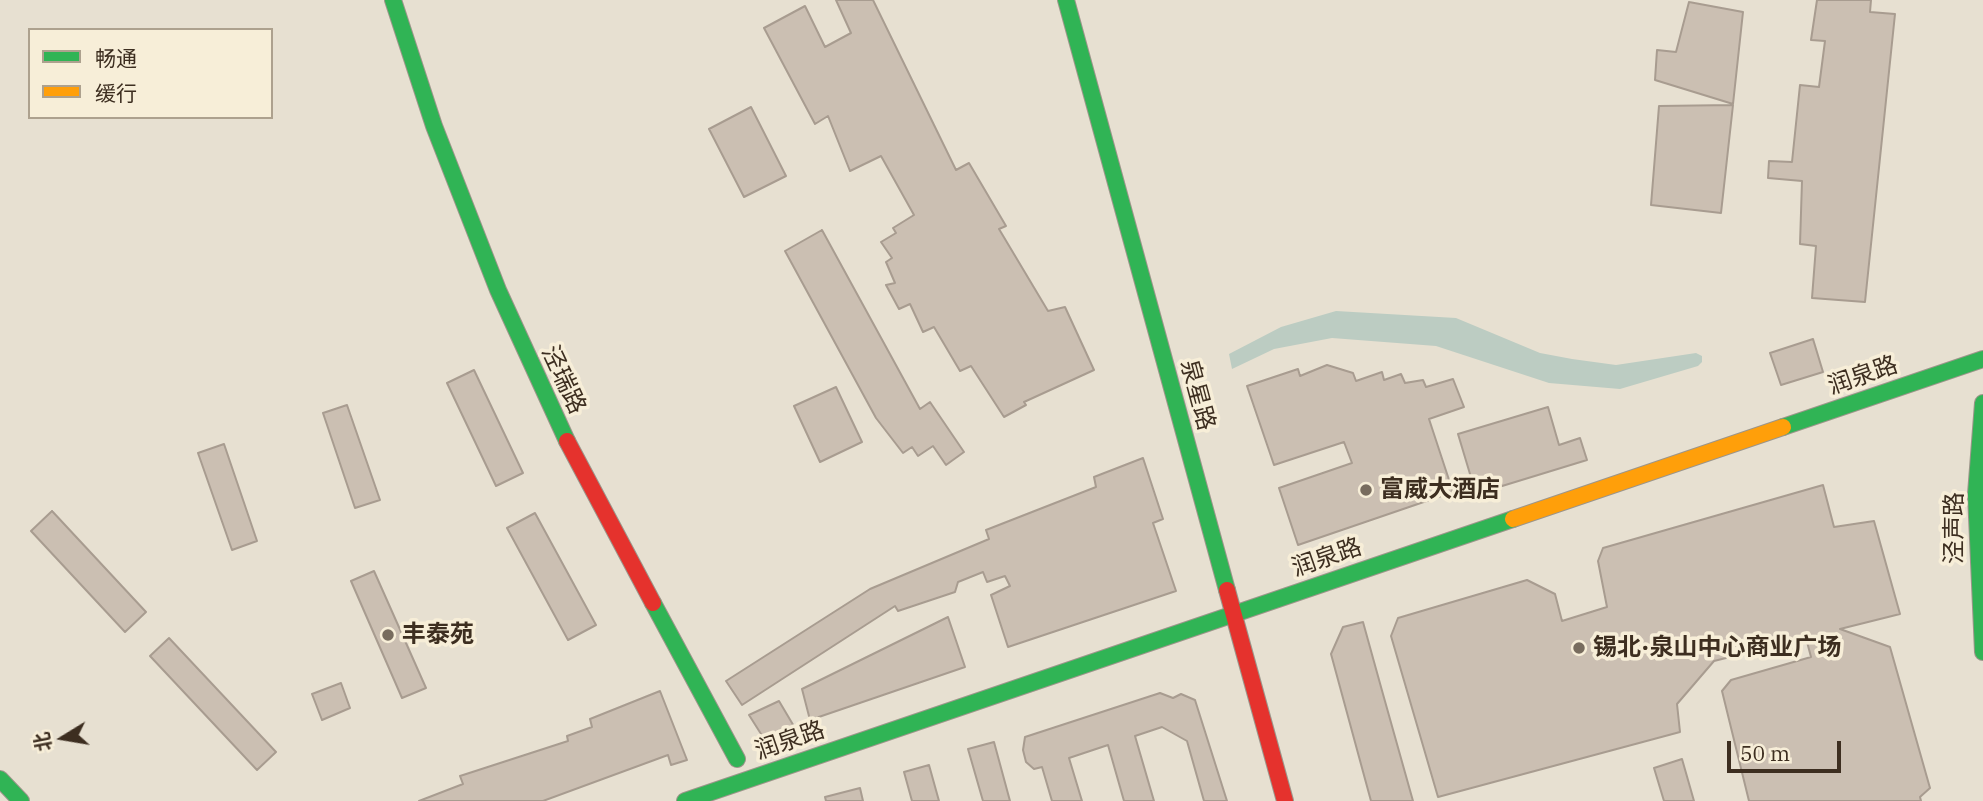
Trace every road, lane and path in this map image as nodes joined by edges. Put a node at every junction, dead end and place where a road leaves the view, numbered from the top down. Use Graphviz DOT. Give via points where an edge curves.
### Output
graph roads {
  1 [pos="393,0"];
  2 [pos="1066,0"];
  3 [pos="1983,359"];
  4 [pos="1983,403"];
  5 [pos="1234,614"];
  6 [pos="1983,652"];
  7 [pos="737,759"];
  8 [pos="0,779"];
  9 [pos="21,801"];
  10 [pos="685,801"];
  11 [pos="1285,801"];
  1 -- 7 [label="street, 泾瑞路" via="434,126 540,386"];
  2 -- 5 [label="street, 泉星路"];
  3 -- 5 [label="street, 润泉路"];
  4 -- 6 [label="street, 泾声路" via="1976,494"];
  5 -- 10 [label="street, 润泉路"];
  5 -- 11 [label="street, 泉星路"];
  8 -- 9 [label="street"];
}
